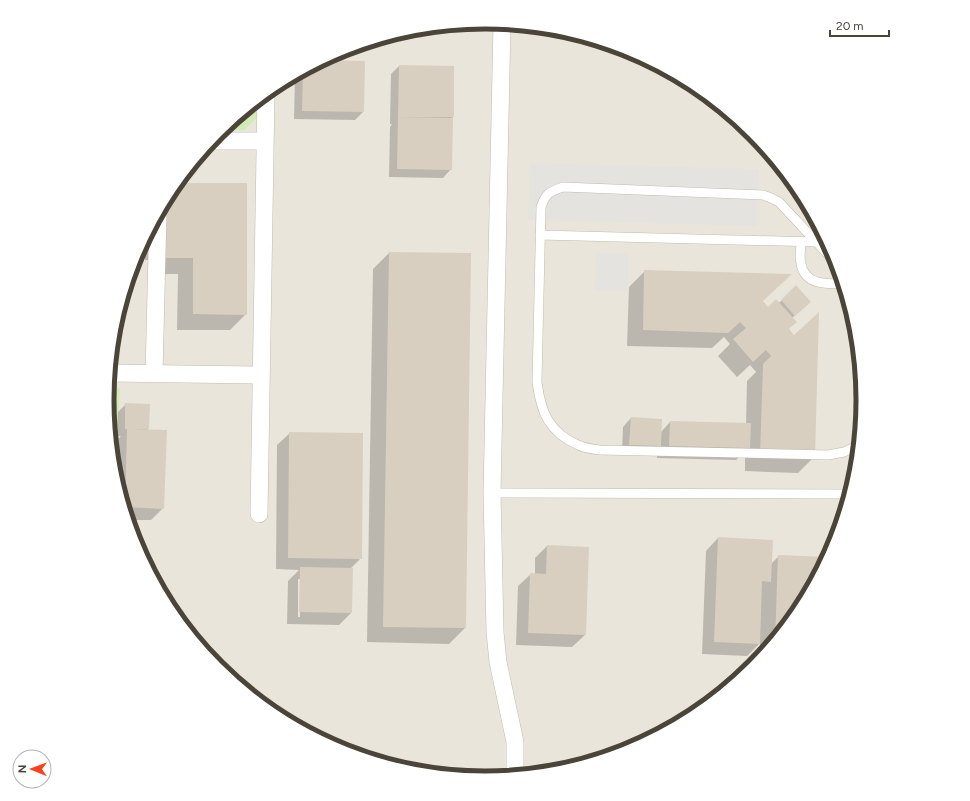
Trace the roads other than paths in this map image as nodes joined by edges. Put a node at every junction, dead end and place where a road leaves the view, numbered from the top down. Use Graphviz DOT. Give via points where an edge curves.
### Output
graph roads {
  1 [pos="502,30"];
  2 [pos="266,101"];
  3 [pos="220,140"];
  4 [pos="265,141"];
  5 [pos="158,225"];
  6 [pos="540,235"];
  7 [pos="801,242"];
  8 [pos="818,242"];
  9 [pos="824,249"];
  10 [pos="838,284"];
  11 [pos="114,373"];
  12 [pos="154,374"];
  13 [pos="262,375"];
  14 [pos="853,448"];
  15 [pos="492,493"];
  16 [pos="845,494"];
  17 [pos="259,514"];
  18 [pos="516,770"];
  1 -- 15 [label="street"];
  2 -- 4 [label="street"];
  3 -- 4 [label="street"];
  4 -- 13 [label="street"];
  5 -- 12 [label="street"];
  6 -- 7 [label="lane"];
  6 -- 8 [label="lane" via="541,207 545,197 563,187 572,187 763,195 779,202"];
  6 -- 14 [label="lane" via="537,382 539,402 548,421 562,436 580,446 599,450 828,455"];
  7 -- 8 [label="lane"];
  7 -- 10 [label="lane" via="801,264 808,278 822,284"];
  8 -- 9 [label="lane"];
  11 -- 12 [label="street"];
  12 -- 13 [label="street"];
  13 -- 17 [label="street"];
  15 -- 16 [label="lane"];
  15 -- 18 [label="street" via="494,632 514,742"];
}
